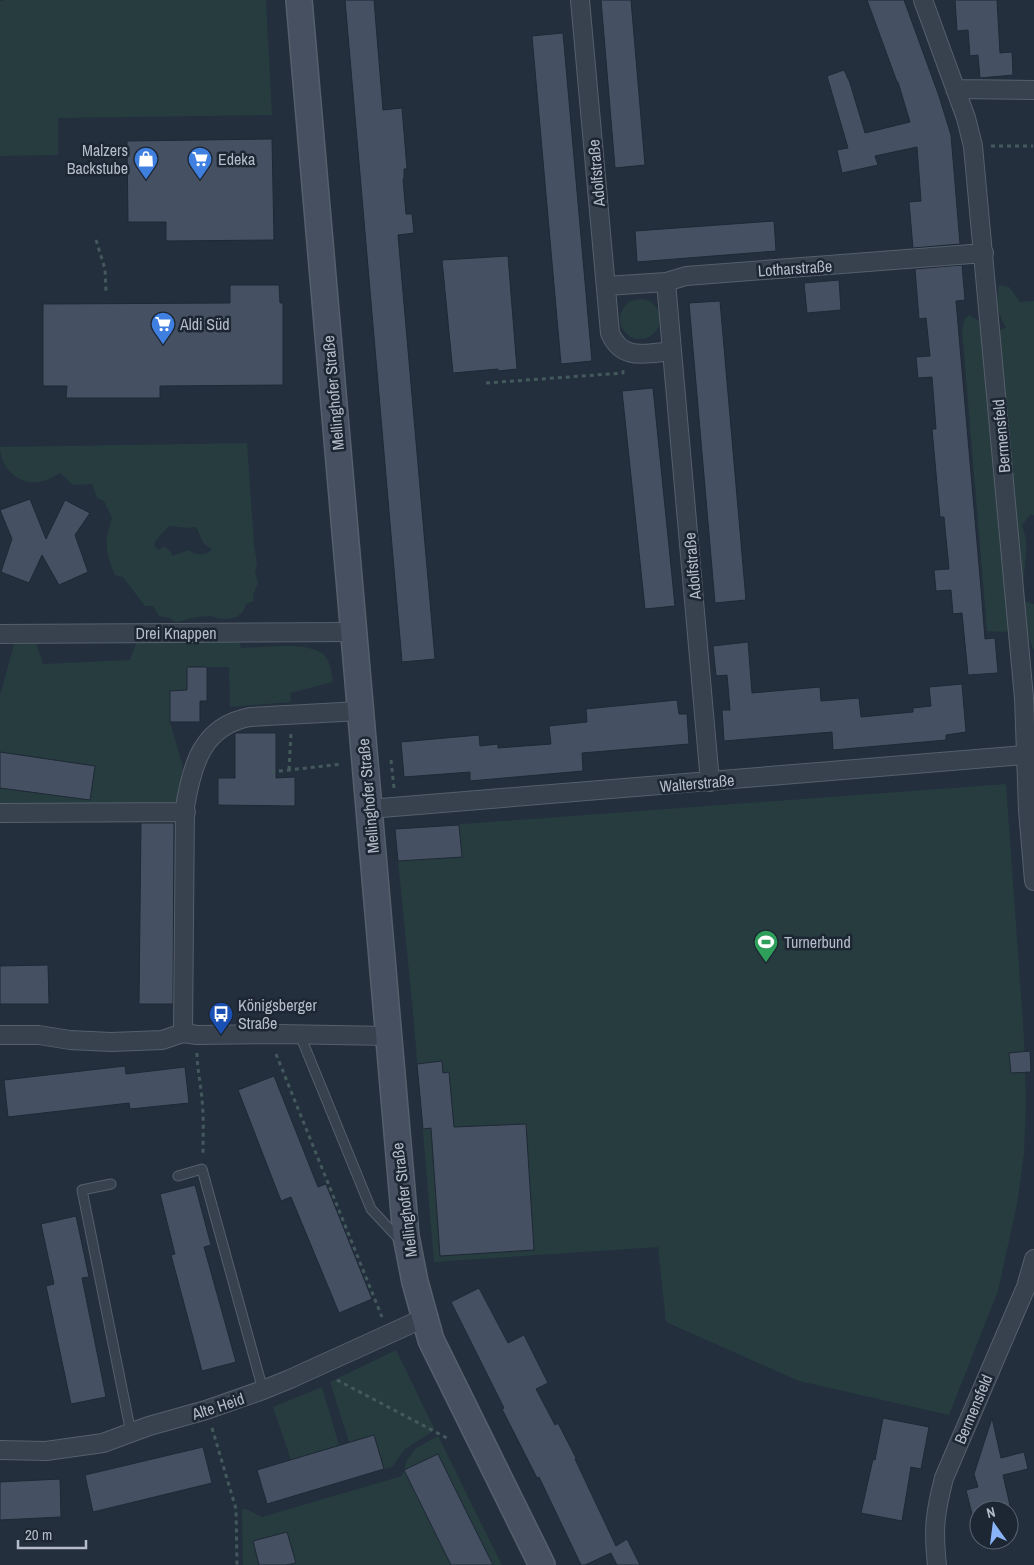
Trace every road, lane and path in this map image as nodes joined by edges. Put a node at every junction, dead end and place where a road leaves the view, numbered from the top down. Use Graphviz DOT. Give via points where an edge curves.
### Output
graph roads {
  1 [pos="299,0"];
  2 [pos="580,0"];
  3 [pos="922,0"];
  4 [pos="955,89"];
  5 [pos="1034,90"];
  6 [pos="973,146"];
  7 [pos="1032,146"];
  8 [pos="96,240"];
  9 [pos="984,253"];
  10 [pos="666,282"];
  11 [pos="606,286"];
  12 [pos="106,291"];
  13 [pos="620,349"];
  14 [pos="672,351"];
  15 [pos="486,383"];
  16 [pos="353,632"];
  17 [pos="0,634"];
  18 [pos="1029,697"];
  19 [pos="360,711"];
  20 [pos="292,715"];
  21 [pos="1025,755"];
  22 [pos="365,762"];
  23 [pos="289,770"];
  24 [pos="271,772"];
  25 [pos="710,782"];
  26 [pos="369,809"];
  27 [pos="186,812"];
  28 [pos="0,813"];
  29 [pos="1034,881"];
  30 [pos="190,1034"];
  31 [pos="269,1034"];
  32 [pos="0,1035"];
  33 [pos="300,1035"];
  34 [pos="389,1036"];
  35 [pos="202,1170"];
  36 [pos="178,1176"];
  37 [pos="111,1184"];
  38 [pos="409,1249"];
  39 [pos="1034,1258"];
  40 [pos="1030,1288"];
  41 [pos="424,1318"];
  42 [pos="389,1333"];
  43 [pos="314,1368"];
  44 [pos="263,1390"];
  45 [pos="206,1410"];
  46 [pos="131,1433"];
  47 [pos="447,1438"];
  48 [pos="0,1450"];
  49 [pos="237,1565"];
  50 [pos="542,1565"];
  51 [pos="937,1565"];
  1 -- 16 [label="main road, Mellinghofer Straße"];
  2 -- 11 [label="street, Adolfstraße"];
  3 -- 4 [label="street, Bermensfeld"];
  4 -- 5 [label="street"];
  4 -- 6 [label="street, Bermensfeld"];
  6 -- 7 [label="path"];
  6 -- 9 [label="street, Bermensfeld"];
  8 -- 12 [label="path" via="105,269"];
  9 -- 10 [label="street, Lotharstraße" via="686,276"];
  9 -- 18 [label="street, Bermensfeld"];
  10 -- 11 [label="street, Lotharstraße"];
  10 -- 14 [label="street, Adolfstraße"];
  11 -- 13 [label="street, Adolfstraße" via="610,333"];
  13 -- 14 [label="street" via="632,354"];
  13 -- 15 [label="path" via="623,373"];
  14 -- 25 [label="street, Adolfstraße"];
  16 -- 17 [label="street, Drei Knappen"];
  16 -- 19 [label="main road, Mellinghofer Straße"];
  18 -- 21 [label="street, Bermensfeld"];
  19 -- 20 [label="street"];
  19 -- 22 [label="main road, Mellinghofer Straße"];
  20 -- 23 [label="path"];
  20 -- 27 [label="street" via="238,719 219,729 205,745 194,766"];
  21 -- 25 [label="street, Walterstraße"];
  21 -- 29 [label="street, Bermensfeld"];
  22 -- 23 [label="path"];
  22 -- 26 [label="main road, Mellinghofer Straße"];
  23 -- 24 [label="path"];
  25 -- 26 [label="street, Walterstraße"];
  26 -- 34 [label="main road, Mellinghofer Straße"];
  27 -- 28 [label="street"];
  27 -- 30 [label="street"];
  30 -- 31 [label="street"];
  30 -- 32 [label="street" via="162,1040 120,1042"];
  30 -- 35 [label="path" via="202,1097"];
  31 -- 33 [label="street"];
  31 -- 42 [label="path"];
  33 -- 34 [label="street"];
  33 -- 38 [label="lane" via="371,1209"];
  34 -- 38 [label="main road, Mellinghofer Straße"];
  35 -- 36 [label="lane"];
  35 -- 44 [label="lane"];
  37 -- 46 [label="lane" via="82,1190"];
  38 -- 41 [label="main road, Mellinghofer Straße"];
  39 -- 40 [label="street, Bermensfeld"];
  40 -- 51 [label="street, Bermensfeld" via="944,1478 934,1525"];
  41 -- 42 [label="street, Alte Heid"];
  41 -- 50 [label="main road, Mellinghofer Straße" via="440,1361"];
  42 -- 43 [label="street, Alte Heid"];
  43 -- 44 [label="street, Alte Heid"];
  43 -- 47 [label="path"];
  44 -- 45 [label="street, Alte Heid"];
  45 -- 46 [label="street, Alte Heid"];
  45 -- 49 [label="path" via="236,1509"];
  46 -- 48 [label="street, Alte Heid" via="103,1443 60,1450"];
}
